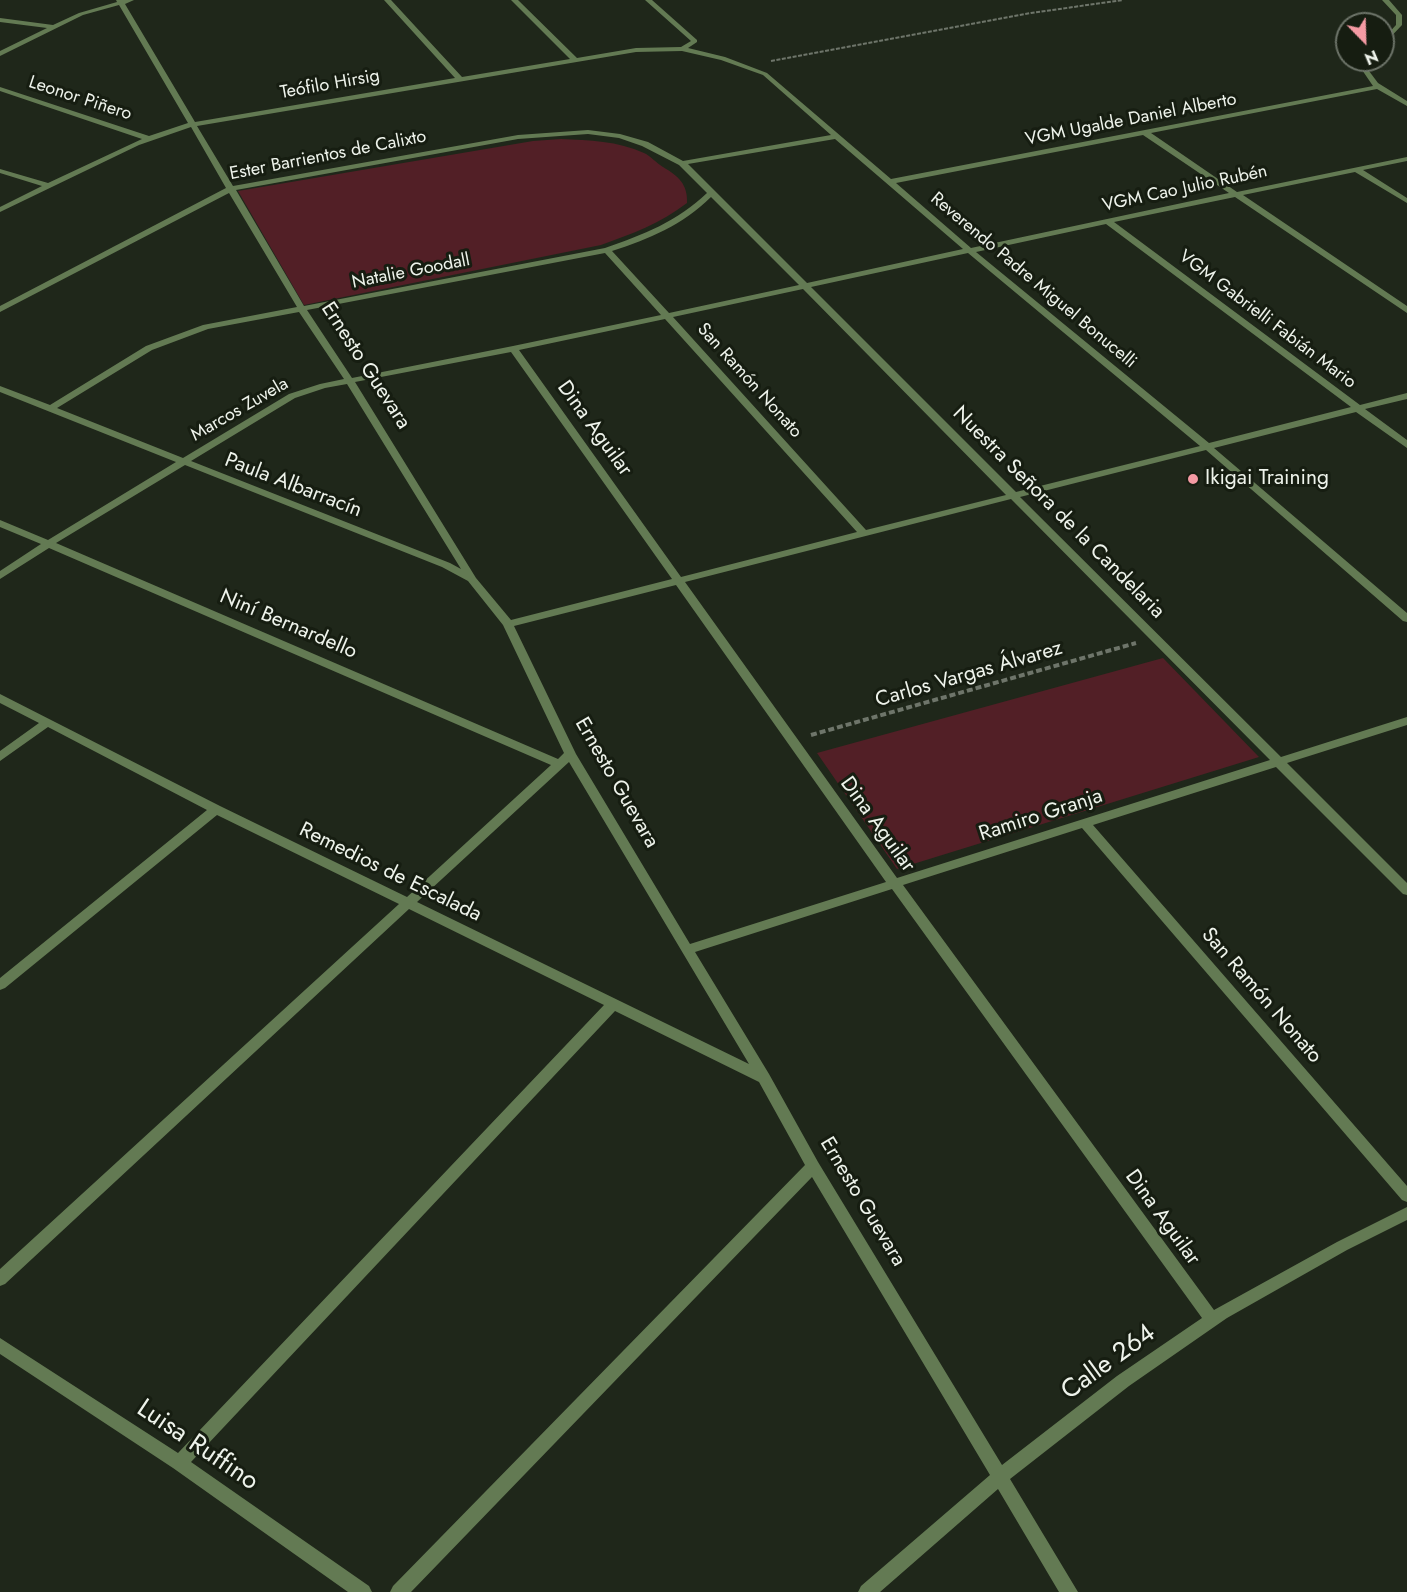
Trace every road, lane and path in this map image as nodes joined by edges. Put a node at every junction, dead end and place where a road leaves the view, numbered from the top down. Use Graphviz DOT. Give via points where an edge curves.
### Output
graph roads {
  1 [pos="132,0"];
  2 [pos="387,0"];
  3 [pos="514,0"];
  4 [pos="648,0"];
  5 [pos="1124,0"];
  6 [pos="1384,0"];
  7 [pos="120,1"];
  8 [pos="0,20"];
  9 [pos="53,27"];
  10 [pos="1395,30"];
  11 [pos="682,49"];
  12 [pos="0,54"];
  13 [pos="574,59"];
  14 [pos="744,65"];
  15 [pos="1365,72"];
  16 [pos="459,78"];
  17 [pos="1378,87"];
  18 [pos="0,89"];
  19 [pos="1407,104"];
  20 [pos="193,124"];
  21 [pos="1144,132"];
  22 [pos="837,136"];
  23 [pos="150,138"];
  24 [pos="1407,159"];
  25 [pos="682,163"];
  26 [pos="1355,170"];
  27 [pos="0,171"];
  28 [pos="889,182"];
  29 [pos="49,186"];
  30 [pos="230,189"];
  31 [pos="711,193"];
  32 [pos="1236,194"];
  33 [pos="1407,201"];
  34 [pos="0,210"];
  35 [pos="1107,221"];
  36 [pos="607,250"];
  37 [pos="970,251"];
  38 [pos="805,286"];
  39 [pos="0,309"];
  40 [pos="302,309"];
  41 [pos="1407,310"];
  42 [pos="666,315"];
  43 [pos="513,349"];
  44 [pos="350,381"];
  45 [pos="0,389"];
  46 [pos="1407,396"];
  47 [pos="50,409"];
  48 [pos="1359,409"];
  49 [pos="1407,446"];
  50 [pos="1209,448"];
  51 [pos="184,462"];
  52 [pos="1014,497"];
  53 [pos="0,523"];
  54 [pos="865,535"];
  55 [pos="48,544"];
  56 [pos="0,576"];
  57 [pos="472,579"];
  58 [pos="679,582"];
  59 [pos="1407,619"];
  60 [pos="508,624"];
  61 [pos="1154,638"];
  62 [pos="0,698"];
  63 [pos="1407,721"];
  64 [pos="47,722"];
  65 [pos="792,740"];
  66 [pos="0,757"];
  67 [pos="565,759"];
  68 [pos="1277,762"];
  69 [pos="216,809"];
  70 [pos="1084,823"];
  71 [pos="894,883"];
  72 [pos="1407,891"];
  73 [pos="408,905"];
  74 [pos="688,950"];
  75 [pos="0,985"];
  76 [pos="613,1004"];
  77 [pos="764,1078"];
  78 [pos="813,1166"];
  79 [pos="1407,1196"];
  80 [pos="1407,1213"];
  81 [pos="0,1279"];
  82 [pos="1213,1320"];
  83 [pos="0,1345"];
  84 [pos="179,1463"];
  85 [pos="1000,1477"];
  86 [pos="363,1592"];
  87 [pos="399,1592"];
  88 [pos="867,1592"];
  89 [pos="1070,1592"];
  1 -- 7 [label="street"];
  2 -- 16 [label="street"];
  3 -- 13 [label="street"];
  4 -- 11 [label="street" via="695,41"];
  5 -- 14 [label="path"];
  6 -- 10 [label="street" via="1399,15"];
  7 -- 9 [label="street"];
  7 -- 20 [label="street, Ernesto Guevara"];
  8 -- 9 [label="street"];
  9 -- 12 [label="street"];
  11 -- 13 [label="street, Teófilo Hirsig" via="636,50"];
  11 -- 14 [label="street, Reverendo Padre Miguel Bonucelli"];
  13 -- 16 [label="street, Teófilo Hirsig"];
  14 -- 22 [label="street, Reverendo Padre Miguel Bonucelli" via="765,75"];
  15 -- 17 [label="street"];
  16 -- 20 [label="street, Teófilo Hirsig"];
  17 -- 19 [label="street"];
  17 -- 21 [label="street, VGM Ugalde Daniel Alberto"];
  18 -- 23 [label="street, Leonor Piñero"];
  20 -- 23 [label="street, Teófilo Hirsig"];
  20 -- 30 [label="street, Ernesto Guevara"];
  21 -- 28 [label="street, VGM Ugalde Daniel Alberto"];
  21 -- 32 [label="street"];
  22 -- 25 [label="street"];
  22 -- 28 [label="street, Reverendo Padre Miguel Bonucelli"];
  23 -- 29 [label="street, Teófilo Hirsig"];
  24 -- 26 [label="street, VGM Cao Julio Rubén"];
  25 -- 30 [label="street, Ester Barrientos de Calixto" via="620,136 555,133"];
  25 -- 31 [label="street, Nuestra Señora de la Candelaria"];
  26 -- 32 [label="street, VGM Cao Julio Rubén"];
  26 -- 33 [label="street"];
  27 -- 29 [label="street"];
  28 -- 37 [label="street, Reverendo Padre Miguel Bonucelli"];
  29 -- 34 [label="street, Teófilo Hirsig"];
  30 -- 39 [label="street, Ester Barrientos de Calixto"];
  30 -- 40 [label="street, Ernesto Guevara"];
  31 -- 36 [label="street, Natalie Goodall" via="675,224"];
  31 -- 38 [label="street, Nuestra Señora de la Candelaria"];
  32 -- 35 [label="street, VGM Cao Julio Rubén"];
  32 -- 41 [label="street"];
  35 -- 37 [label="street, VGM Cao Julio Rubén"];
  35 -- 48 [label="street, VGM Gabrielli Fabián Mario"];
  36 -- 40 [label="street, Natalie Goodall"];
  36 -- 42 [label="street, San Ramón Nonato"];
  37 -- 38 [label="street, VGM Cao Julio Rubén"];
  37 -- 50 [label="street, Reverendo Padre Miguel Bonucelli"];
  38 -- 42 [label="street, Marcos Zuvela"];
  38 -- 52 [label="street, Nuestra Señora de la Candelaria"];
  40 -- 44 [label="street, Ernesto Guevara"];
  40 -- 47 [label="street, Natalie Goodall" via="174,337 149,348"];
  42 -- 43 [label="street, Marcos Zuvela"];
  42 -- 54 [label="street, San Ramón Nonato"];
  43 -- 44 [label="street, Marcos Zuvela"];
  43 -- 58 [label="street, Dina Aguilar"];
  44 -- 51 [label="street, Marcos Zuvela" via="292,396"];
  44 -- 57 [label="street, Ernesto Guevara"];
  45 -- 47 [label="street, Paula Albarracín"];
  46 -- 48 [label="street"];
  47 -- 51 [label="street, Paula Albarracín"];
  48 -- 49 [label="street, VGM Gabrielli Fabián Mario"];
  48 -- 50 [label="street"];
  50 -- 52 [label="street"];
  50 -- 59 [label="street, Reverendo Padre Miguel Bonucelli"];
  51 -- 55 [label="street, Marcos Zuvela"];
  51 -- 57 [label="street, Paula Albarracín" via="446,565"];
  52 -- 54 [label="street"];
  52 -- 61 [label="street, Nuestra Señora de la Candelaria"];
  53 -- 55 [label="street, Niní Bernardello"];
  54 -- 58 [label="street"];
  55 -- 56 [label="street, Marcos Zuvela"];
  55 -- 67 [label="street, Niní Bernardello"];
  57 -- 60 [label="street, Ernesto Guevara"];
  58 -- 60 [label="street"];
  58 -- 65 [label="street, Dina Aguilar"];
  60 -- 67 [label="street, Ernesto Guevara"];
  61 -- 65 [label="path, Carlos Vargas Álvarez"];
  61 -- 68 [label="street, Nuestra Señora de la Candelaria"];
  62 -- 64 [label="street, Remedios de Escalada"];
  63 -- 68 [label="street, Ramiro Granja"];
  64 -- 66 [label="street"];
  64 -- 69 [label="street, Remedios de Escalada"];
  65 -- 71 [label="street, Dina Aguilar"];
  67 -- 73 [label="street"];
  67 -- 74 [label="street, Ernesto Guevara"];
  68 -- 70 [label="street, Ramiro Granja"];
  68 -- 72 [label="street, Nuestra Señora de la Candelaria"];
  69 -- 73 [label="street, Remedios de Escalada"];
  69 -- 75 [label="street"];
  70 -- 71 [label="street, Ramiro Granja"];
  70 -- 79 [label="street, San Ramón Nonato"];
  71 -- 74 [label="street, Ramiro Granja"];
  71 -- 82 [label="street, Dina Aguilar"];
  73 -- 76 [label="street, Remedios de Escalada"];
  73 -- 81 [label="street"];
  74 -- 77 [label="street, Ernesto Guevara"];
  76 -- 77 [label="street, Remedios de Escalada"];
  76 -- 84 [label="street"];
  77 -- 78 [label="street, Ernesto Guevara"];
  78 -- 85 [label="street, Ernesto Guevara"];
  78 -- 87 [label="street"];
  80 -- 82 [label="street, Calle 264"];
  82 -- 85 [label="street, Calle 264" via="1123,1382"];
  83 -- 84 [label="street, Luisa Ruffino"];
  84 -- 86 [label="street, Luisa Ruffino"];
  85 -- 88 [label="street, Calle 264"];
  85 -- 89 [label="street, Ernesto Guevara"];
}
